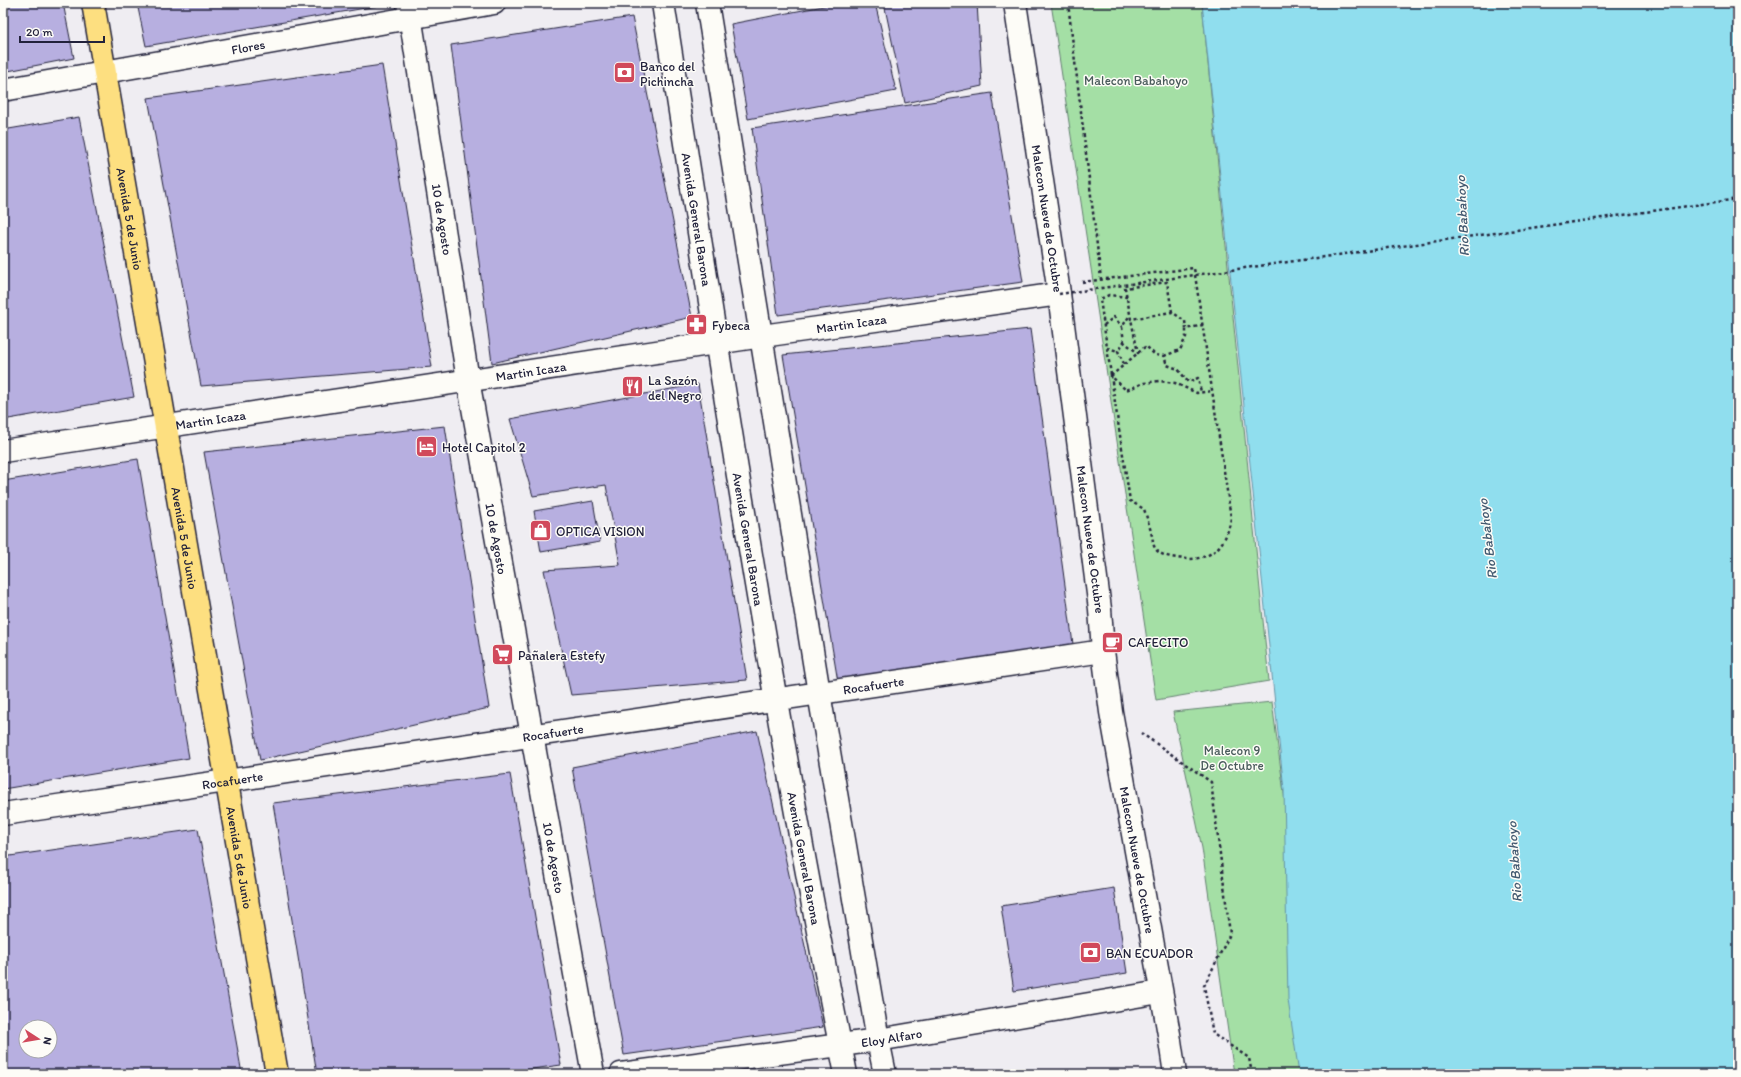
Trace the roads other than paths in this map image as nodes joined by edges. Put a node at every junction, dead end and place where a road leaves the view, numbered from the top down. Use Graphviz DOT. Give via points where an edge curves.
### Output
graph roads {
  1 [pos="93,3"];
  2 [pos="494,3"];
  3 [pos="663,3"];
  4 [pos="707,3"];
  5 [pos="1015,3"];
  6 [pos="409,10"];
  7 [pos="105,72"];
  8 [pos="3,90"];
  9 [pos="1058,290"];
  10 [pos="762,336"];
  11 [pos="717,343"];
  12 [pos="468,380"];
  13 [pos="165,426"];
  14 [pos="3,451"];
  15 [pos="1103,651"];
  16 [pos="819,693"];
  17 [pos="776,700"];
  18 [pos="532,736"];
  19 [pos="226,781"];
  20 [pos="3,814"];
  21 [pos="1160,992"];
  22 [pos="878,1040"];
  23 [pos="840,1045"];
  24 [pos="277,1074"];
  25 [pos="593,1074"];
  26 [pos="621,1074"];
  27 [pos="846,1074"];
  28 [pos="885,1074"];
  29 [pos="1174,1074"];
  1 -- 7 [label="main road, Avenida 5 de Junio"];
  2 -- 6 [label="street, Flores"];
  3 -- 11 [label="street, Avenida General Barona"];
  4 -- 10 [label="street"];
  5 -- 9 [label="street, Malecon Nueve de Octubre"];
  6 -- 7 [label="street, Flores"];
  6 -- 12 [label="street, 10 de Agosto"];
  7 -- 8 [label="street, Flores"];
  7 -- 13 [label="main road, Avenida 5 de Junio"];
  9 -- 10 [label="street, Martin Icaza"];
  9 -- 15 [label="street, Malecon Nueve de Octubre" via="1100,609"];
  10 -- 11 [label="street, Martin Icaza"];
  10 -- 16 [label="street"];
  11 -- 12 [label="street, Martin Icaza"];
  11 -- 17 [label="street, Avenida General Barona"];
  12 -- 13 [label="street, Martin Icaza"];
  12 -- 18 [label="street, 10 de Agosto"];
  13 -- 14 [label="street, Martin Icaza"];
  13 -- 19 [label="main road, Avenida 5 de Junio"];
  15 -- 16 [label="street, Rocafuerte"];
  15 -- 21 [label="street, Malecon Nueve de Octubre" via="1111,712"];
  16 -- 17 [label="street, Rocafuerte"];
  16 -- 22 [label="street"];
  17 -- 18 [label="street, Rocafuerte"];
  17 -- 23 [label="street, Avenida General Barona"];
  18 -- 19 [label="street, Rocafuerte"];
  18 -- 25 [label="street, 10 de Agosto"];
  19 -- 20 [label="street, Rocafuerte"];
  19 -- 24 [label="main road, Avenida 5 de Junio"];
  21 -- 22 [label="street, Eloy Alfaro"];
  21 -- 29 [label="street, Malecon Nueve de Octubre"];
  22 -- 23 [label="street, Eloy Alfaro"];
  22 -- 28 [label="street"];
  23 -- 26 [label="street, Eloy Alfaro"];
  23 -- 27 [label="street, Avenida General Barona"];
}
